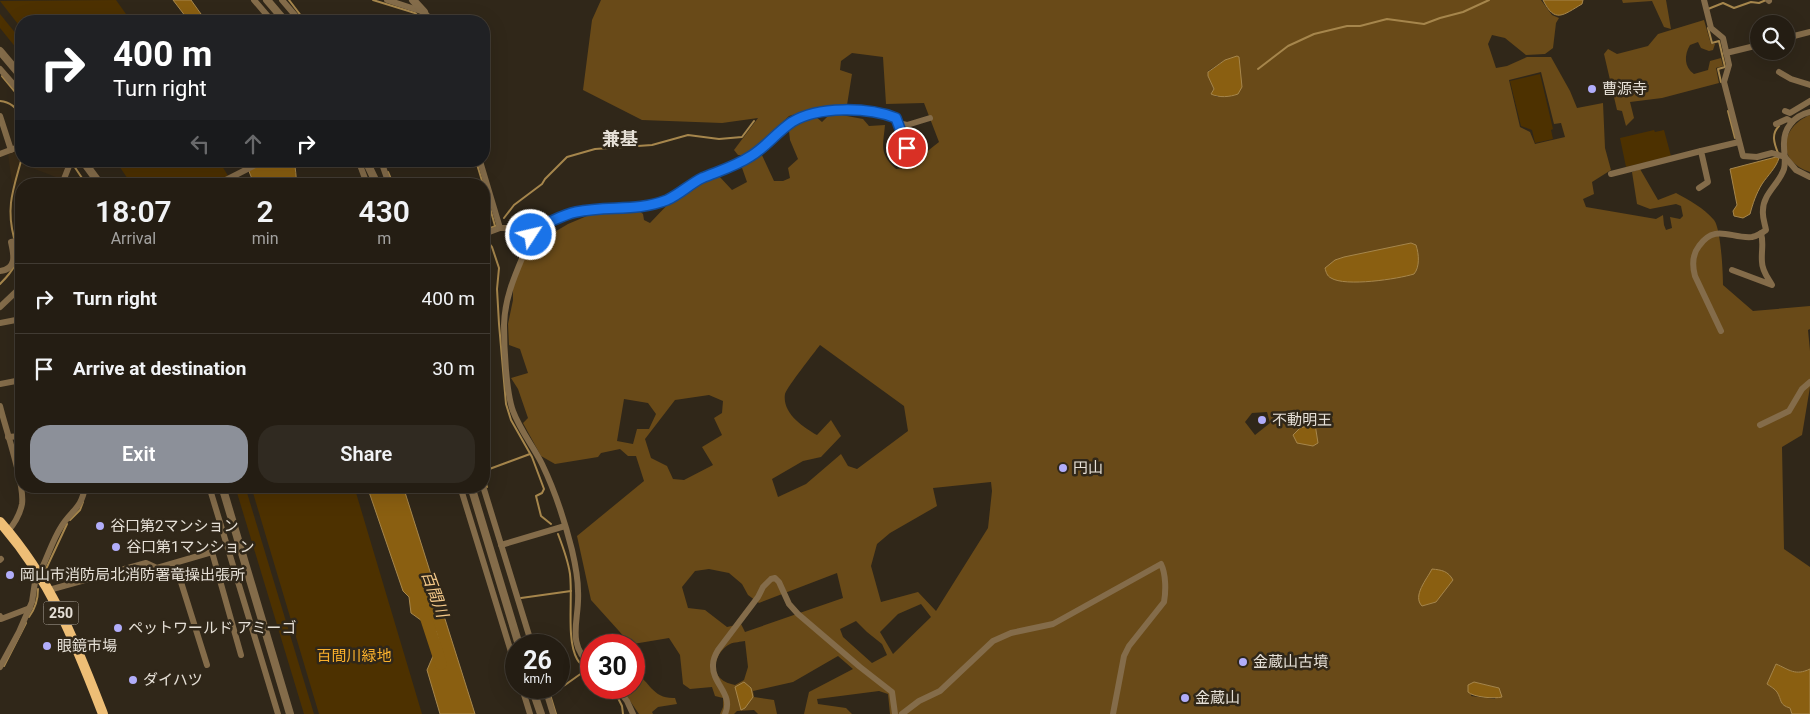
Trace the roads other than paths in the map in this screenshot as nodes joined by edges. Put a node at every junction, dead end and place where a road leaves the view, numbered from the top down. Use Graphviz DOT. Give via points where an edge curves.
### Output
graph roads {
  1 [pos="254,0"];
  2 [pos="267,0"];
  3 [pos="282,0"];
  4 [pos="387,0"];
  5 [pos="413,0"];
  6 [pos="1704,0"];
  7 [pos="424,12"];
  8 [pos="267,15"];
  9 [pos="280,15"];
  10 [pos="295,15"];
  11 [pos="427,15"];
  12 [pos="1810,32"];
  13 [pos="1795,36"];
  14 [pos="1750,47"];
  15 [pos="0,51"];
  16 [pos="1726,53"];
  17 [pos="0,69"];
  18 [pos="15,69"];
  19 [pos="1779,72"];
  20 [pos="1810,85"];
  21 [pos="15,86"];
  22 [pos="1810,101"];
  23 [pos="1785,111"];
  24 [pos="1810,112"];
  25 [pos="0,116"];
  26 [pos="930,118"];
  27 [pos="898,122"];
  28 [pos="1792,122"];
  29 [pos="1776,124"];
  30 [pos="1739,142"];
  31 [pos="15,148"];
  32 [pos="11,150"];
  33 [pos="1700,151"];
  34 [pos="0,154"];
  35 [pos="1785,157"];
  36 [pos="908,161"];
  37 [pos="87,167"];
  38 [pos="252,167"];
  39 [pos="1611,174"];
  40 [pos="1810,177"];
  41 [pos="96,178"];
  42 [pos="230,178"];
  43 [pos="1698,188"];
  44 [pos="490,194"];
  45 [pos="500,228"];
  46 [pos="534,228"];
  47 [pos="490,232"];
  48 [pos="1761,233"];
  49 [pos="15,241"];
  50 [pos="1732,270"];
  51 [pos="0,272"];
  52 [pos="15,293"];
  53 [pos="0,307"];
  54 [pos="15,320"];
  55 [pos="0,323"];
  56 [pos="1721,331"];
  57 [pos="15,381"];
  58 [pos="1810,382"];
  59 [pos="0,384"];
  60 [pos="0,406"];
  61 [pos="1760,425"];
  62 [pos="15,436"];
  63 [pos="8,437"];
  64 [pos="15,457"];
  65 [pos="21,493"];
  66 [pos="84,493"];
  67 [pos="211,493"];
  68 [pos="224,493"];
  69 [pos="462,493"];
  70 [pos="473,493"];
  71 [pos="485,493"];
  72 [pos="0,522"];
  73 [pos="564,526"];
  74 [pos="8,531"];
  75 [pos="503,545"];
  76 [pos="176,563"];
  77 [pos="41,576"];
  78 [pos="49,590"];
  79 [pos="30,608"];
  80 [pos="0,616"];
  81 [pos="506,634"];
  82 [pos="517,634"];
  83 [pos="529,634"];
  84 [pos="241,655"];
  85 [pos="580,655"];
  86 [pos="207,665"];
  87 [pos="0,667"];
  88 [pos="525,699"];
  89 [pos="536,699"];
  90 [pos="548,699"];
  91 [pos="625,699"];
  92 [pos="103,714"];
  93 [pos="278,714"];
  94 [pos="290,714"];
  95 [pos="530,714"];
  96 [pos="541,714"];
  97 [pos="553,714"];
  98 [pos="633,714"];
  99 [pos="725,714"];
  100 [pos="895,714"];
  101 [pos="902,714"];
  102 [pos="1113,714"];
  1 -- 8 [label="street"];
  2 -- 9 [label="street"];
  3 -- 10 [label="street"];
  4 -- 7 [label="street"];
  5 -- 7 [label="street"];
  6 -- 16 [label="street" via="1711,28 1723,38"];
  7 -- 11 [label="street"];
  12 -- 13 [label="street"];
  14 -- 16 [label="street"];
  15 -- 18 [label="street"];
  16 -- 30 [label="street" via="1729,65 1724,82"];
  17 -- 21 [label="street"];
  19 -- 20 [label="street"];
  22 -- 23 [label="street" via="1790,113"];
  24 -- 28 [label="street"];
  25 -- 32 [label="street"];
  26 -- 27 [label="street" via="906,124"];
  27 -- 36 [label="street" via="910,156"];
  27 -- 46 [label="street" via="896,118 879,112 816,112 792,122 752,156 670,198 640,208 576,212"];
  28 -- 29 [label="street" via="1787,119"];
  28 -- 35 [label="street" via="1785,132"];
  30 -- 33 [label="street"];
  30 -- 35 [label="street" via="1742,156 1772,153"];
  31 -- 32 [label="street"];
  32 -- 34 [label="street"];
  33 -- 39 [label="street"];
  33 -- 43 [label="street" via="1708,182"];
  35 -- 40 [label="street" via="1796,170"];
  35 -- 48 [label="street" via="1782,172 1764,200 1766,230"];
  37 -- 41 [label="street"];
  38 -- 42 [label="street"];
  44 -- 45 [label="street"];
  45 -- 46 [label="street"];
  45 -- 47 [label="street"];
  46 -- 73 [label="street" via="507,300 504,325 509,393 517,421 542,464"];
  48 -- 50 [label="street" via="1762,263 1772,285"];
  48 -- 56 [label="street" via="1751,237 1716,233 1705,239 1695,251 1695,276"];
  49 -- 51 [label="street" via="12,242 13,264"];
  52 -- 53 [label="street"];
  54 -- 55 [label="street"];
  57 -- 59 [label="street"];
  58 -- 61 [label="street" via="1789,411"];
  60 -- 63 [label="street"];
  62 -- 63 [label="street"];
  63 -- 64 [label="street"];
  65 -- 74 [label="street" via="19,515"];
  66 -- 77 [label="street" via="77,509 62,525"];
  67 -- 93 [label="street"];
  68 -- 94 [label="street"];
  69 -- 81 [label="street"];
  70 -- 82 [label="street"];
  71 -- 75 [label="street"];
  72 -- 74 [label="highway, 250"];
  73 -- 75 [label="street"];
  73 -- 85 [label="street" via="572,551 578,592 575,637"];
  74 -- 77 [label="highway, 250"];
  75 -- 83 [label="street"];
  76 -- 78 [label="street" via="157,568 146,563"];
  76 -- 84 [label="street" via="212,552"];
  76 -- 86 [label="street"];
  77 -- 78 [label="highway, 250"];
  77 -- 79 [label="street" via="35,582"];
  78 -- 92 [label="highway, 250" via="78,646"];
  79 -- 80 [label="street" via="1,619"];
  79 -- 87 [label="street"];
  88 -- 95 [label="street"];
  89 -- 96 [label="street"];
  90 -- 97 [label="street"];
  91 -- 98 [label="street"];
  99 -- 100 [label="street" via="728,699 712,667 713,660 762,587 775,578 798,614 892,692"];
  101 -- 102 [label="street" via="918,701 940,691 993,641 1011,633 1053,624 1161,564 1164,602 1128,646"];
}
